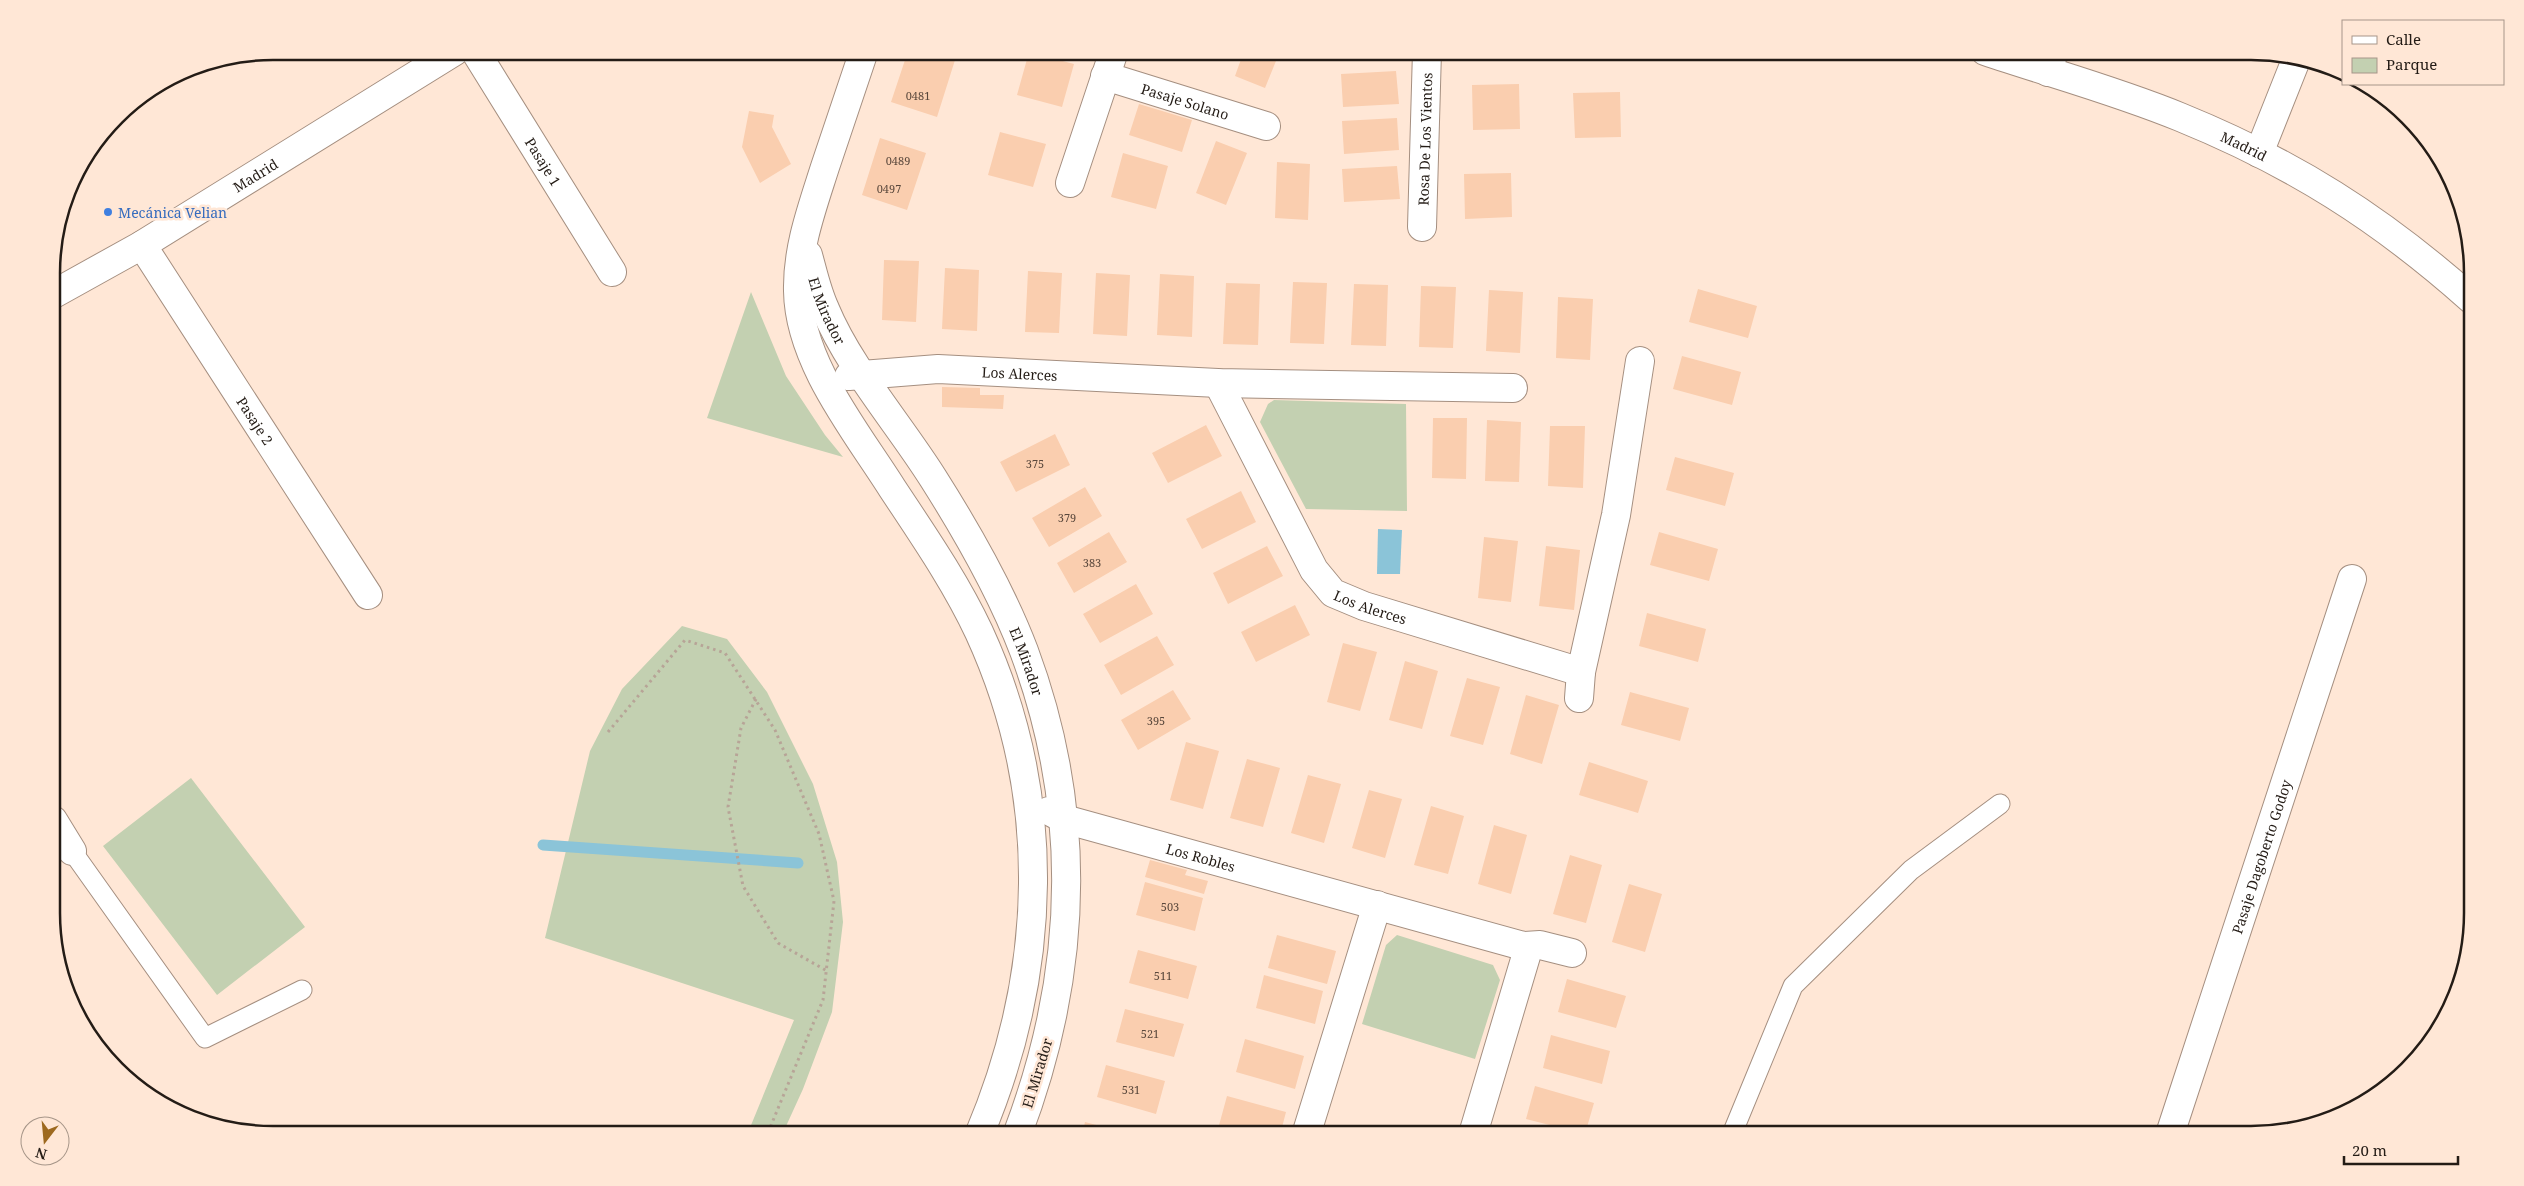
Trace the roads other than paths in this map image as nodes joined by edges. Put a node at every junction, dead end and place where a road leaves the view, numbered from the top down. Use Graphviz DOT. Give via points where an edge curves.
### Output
graph roads {
  1 [pos="441,60"];
  2 [pos="482,60"];
  3 [pos="861,60"];
  4 [pos="1427,60"];
  5 [pos="2051,62"];
  6 [pos="1109,64"];
  7 [pos="2294,64"];
  8 [pos="1266,126"];
  9 [pos="2259,153"];
  10 [pos="1070,184"];
  11 [pos="1422,227"];
  12 [pos="803,234"];
  13 [pos="142,245"];
  14 [pos="612,272"];
  15 [pos="60,290"];
  16 [pos="2464,294"];
  17 [pos="1640,361"];
  18 [pos="863,374"];
  19 [pos="822,379"];
  20 [pos="1218,383"];
  21 [pos="1513,388"];
  22 [pos="2352,579"];
  23 [pos="368,595"];
  24 [pos="1028,800"];
  25 [pos="2000,804"];
  26 [pos="1064,819"];
  27 [pos="60,831"];
  28 [pos="72,851"];
  29 [pos="1377,905"];
  30 [pos="1523,946"];
  31 [pos="1572,953"];
  32 [pos="302,990"];
  33 [pos="984,1126"];
  34 [pos="1020,1126"];
  35 [pos="1308,1126"];
  36 [pos="1475,1126"];
  37 [pos="1735,1126"];
  38 [pos="2173,1126"];
  1 -- 13 [label="street, Madrid"];
  2 -- 14 [label="street, Pasaje 1"];
  3 -- 12 [label="street, El Mirador"];
  4 -- 11 [label="street, Rosa De Los Vientos"];
  5 -- 9 [label="street, Madrid"];
  6 -- 8 [label="street, Pasaje Solano"];
  6 -- 10 [label="street, Pasaje Solano"];
  7 -- 9 [label="street"];
  9 -- 16 [label="street, Madrid" via="2367,215 2423,257"];
  12 -- 18 [label="street, El Mirador" via="816,288 825,310"];
  12 -- 19 [label="street, El Mirador" via="798,292 804,326"];
  13 -- 15 [label="street, Madrid"];
  13 -- 23 [label="street, Pasaje 2"];
  17 -- 20 [label="street, Los Alerces" via="1616,516 1580,685 1333,593 1314,570"];
  18 -- 19 [label="street, Los Alerces"];
  18 -- 20 [label="street, Los Alerces" via="938,370"];
  18 -- 26 [label="street, El Mirador" via="933,478 1000,596 1024,650 1042,705 1056,761"];
  19 -- 24 [label="street, El Mirador" via="952,581 979,633 1001,687 1017,743"];
  20 -- 21 [label="street, Los Alerces"];
  22 -- 38 [label="street, Pasaje Dagoberto Godoy"];
  24 -- 26 [label="street, Los Robles"];
  24 -- 33 [label="street, El Mirador" via="1033,858 1033,917 1027,972 1016,1028"];
  25 -- 37 [label="lane" via="1911,870 1793,986"];
  26 -- 29 [label="street, Los Robles"];
  26 -- 34 [label="street, El Mirador" via="1068,877 1066,935 1058,992 1047,1044"];
  27 -- 28 [label="street"];
  28 -- 32 [label="lane" via="205,1038"];
  29 -- 30 [label="street, Los Robles"];
  29 -- 35 [label="street"];
  30 -- 31 [label="street, Los Robles" via="1540,945"];
  30 -- 36 [label="street" via="1526,956"];
}
